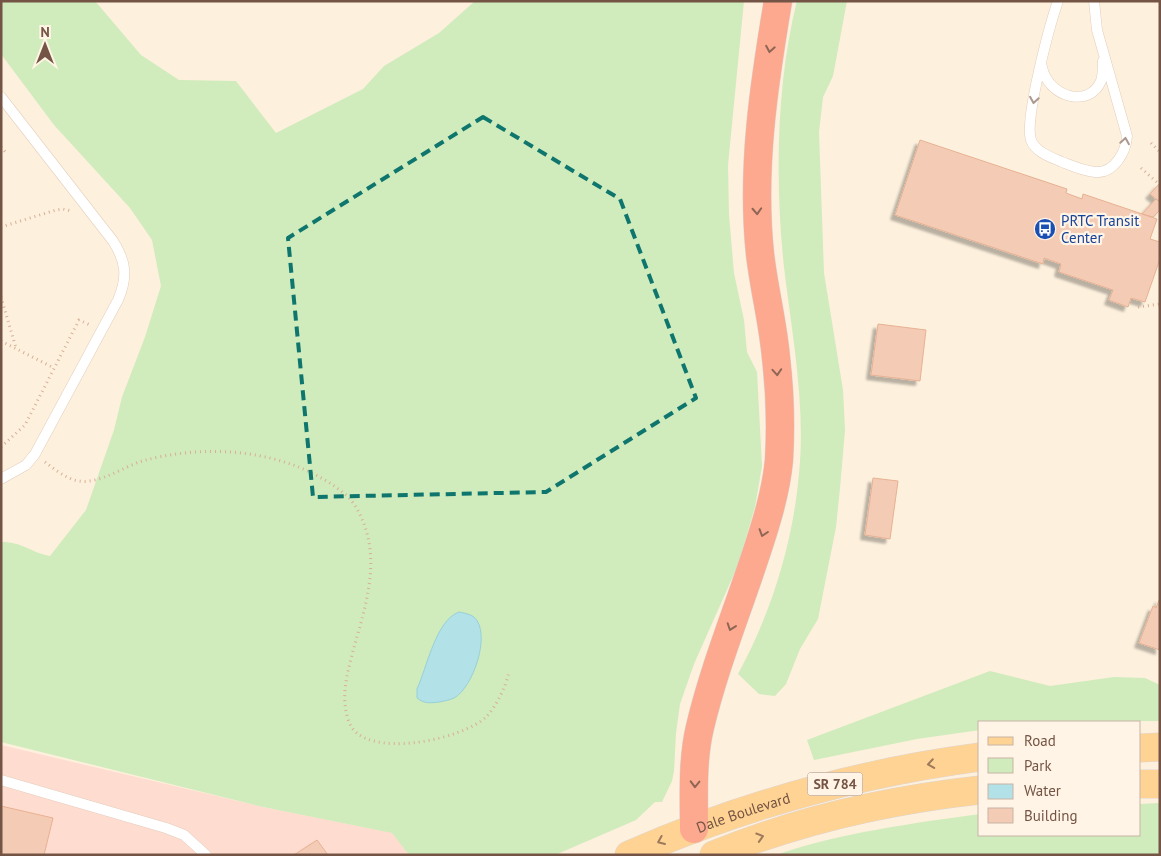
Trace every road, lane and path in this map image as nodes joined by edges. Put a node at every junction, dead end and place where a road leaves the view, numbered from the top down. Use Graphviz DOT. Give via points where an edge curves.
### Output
graph roads {
  1 [pos="778,1"];
  2 [pos="1058,1"];
  3 [pos="1094,1"];
  4 [pos="1103,51"];
  5 [pos="1041,63"];
  6 [pos="1,97"];
  7 [pos="1151,144"];
  8 [pos="1,146"];
  9 [pos="1160,152"];
  10 [pos="7,154"];
  11 [pos="1141,168"];
  12 [pos="1160,185"];
  13 [pos="75,214"];
  14 [pos="1,227"];
  15 [pos="1,297"];
  16 [pos="1160,304"];
  17 [pos="1138,307"];
  18 [pos="95,318"];
  19 [pos="1,341"];
  20 [pos="16,348"];
  21 [pos="54,368"];
  22 [pos="1,446"];
  23 [pos="36,454"];
  24 [pos="1,479"];
  25 [pos="509,672"];
  26 [pos="1160,747"];
  27 [pos="1141,748"];
  28 [pos="978,757"];
  29 [pos="1,780"];
  30 [pos="1141,784"];
  31 [pos="1160,784"];
  32 [pos="978,790"];
  33 [pos="694,829"];
  34 [pos="206,855"];
  35 [pos="629,855"];
  36 [pos="714,855"];
  1 -- 33 [label="highway, one-way" via="759,143 757,200 760,254 776,358 780,410 778,461 769,512 699,730"];
  2 -- 5 [label="lane"];
  3 -- 4 [label="lane"];
  4 -- 5 [label="lane" via="1100,83 1082,95 1058,92 1045,80"];
  5 -- 4 [label="lane, one-way" via="1030,130 1032,142 1050,157 1101,172 1123,153 1127,136"];
  6 -- 23 [label="lane" via="113,240 126,272 118,300"];
  7 -- 9 [label="path"];
  8 -- 10 [label="path"];
  11 -- 12 [label="path"];
  13 -- 14 [label="path" via="63,208"];
  15 -- 20 [label="path"];
  16 -- 17 [label="path"];
  18 -- 21 [label="path" via="91,326 79,320"];
  19 -- 20 [label="path"];
  20 -- 21 [label="path"];
  21 -- 22 [label="path" via="25,425"];
  23 -- 24 [label="lane" via="26,465"];
  23 -- 25 [label="path" via="72,480 89,481 140,462 173,456 243,453 298,466 327,481 348,497 360,513 366,530 371,571 346,677 344,704 349,724 357,735 369,742 442,739 466,731 487,716 506,684"];
  26 -- 27 [label="main road"];
  28 -- 33 [label="main road, Dale Boulevard / SR 784, one-way" via="896,770 811,790"];
  29 -- 34 [label="lane" via="166,828 184,835"];
  30 -- 31 [label="main road"];
  36 -- 32 [label="main road, Dale Boulevard / SR 784, one-way" via="748,841 832,816 887,803"];
  33 -- 35 [label="main road, Dale Boulevard / SR 784, one-way"];
}
